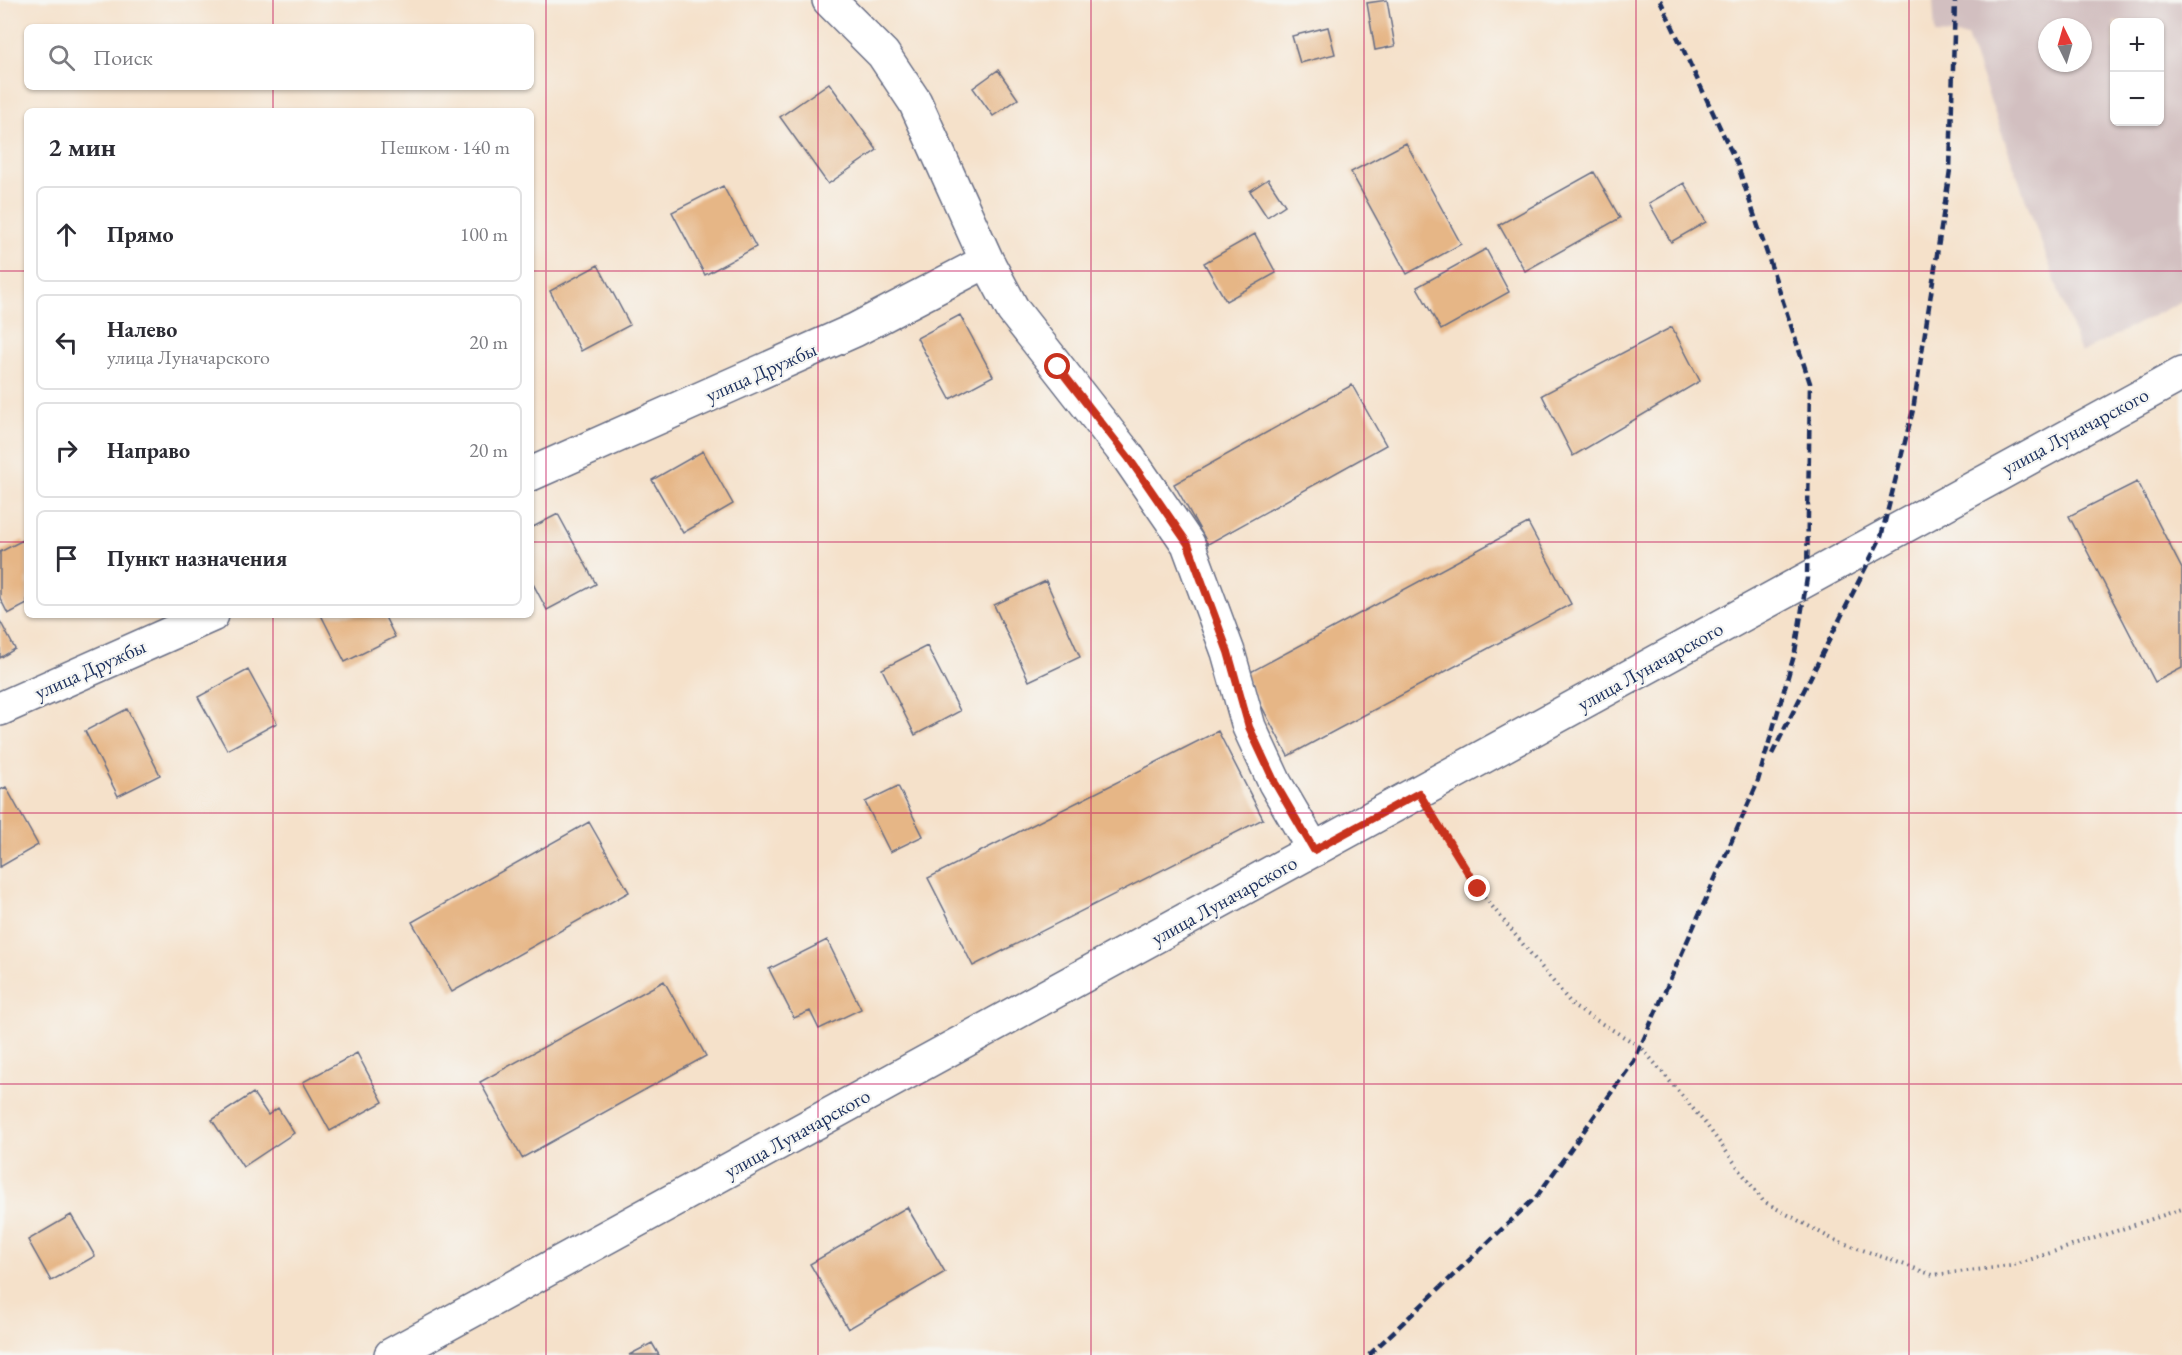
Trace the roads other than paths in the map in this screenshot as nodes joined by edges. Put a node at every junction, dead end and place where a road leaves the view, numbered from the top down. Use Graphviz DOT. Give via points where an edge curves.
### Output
graph roads {
  1 [pos="829,0"];
  2 [pos="987,261"];
  3 [pos="2182,374"];
  4 [pos="534,473"];
  5 [pos="205,618"];
  6 [pos="0,709"];
  7 [pos="1314,850"];
  8 [pos="391,1355"];
  1 -- 2 [label="street" via="883,54 915,102"];
  2 -- 4 [label="street, улица Дружбы" via="855,330"];
  2 -- 7 [label="street" via="1013,310 1128,457 1188,544 1228,652 1249,727 1275,783"];
  3 -- 7 [label="street, улица Луначарского"];
  5 -- 6 [label="street, улица Дружбы"];
  7 -- 8 [label="street, улица Луначарского"];
}
